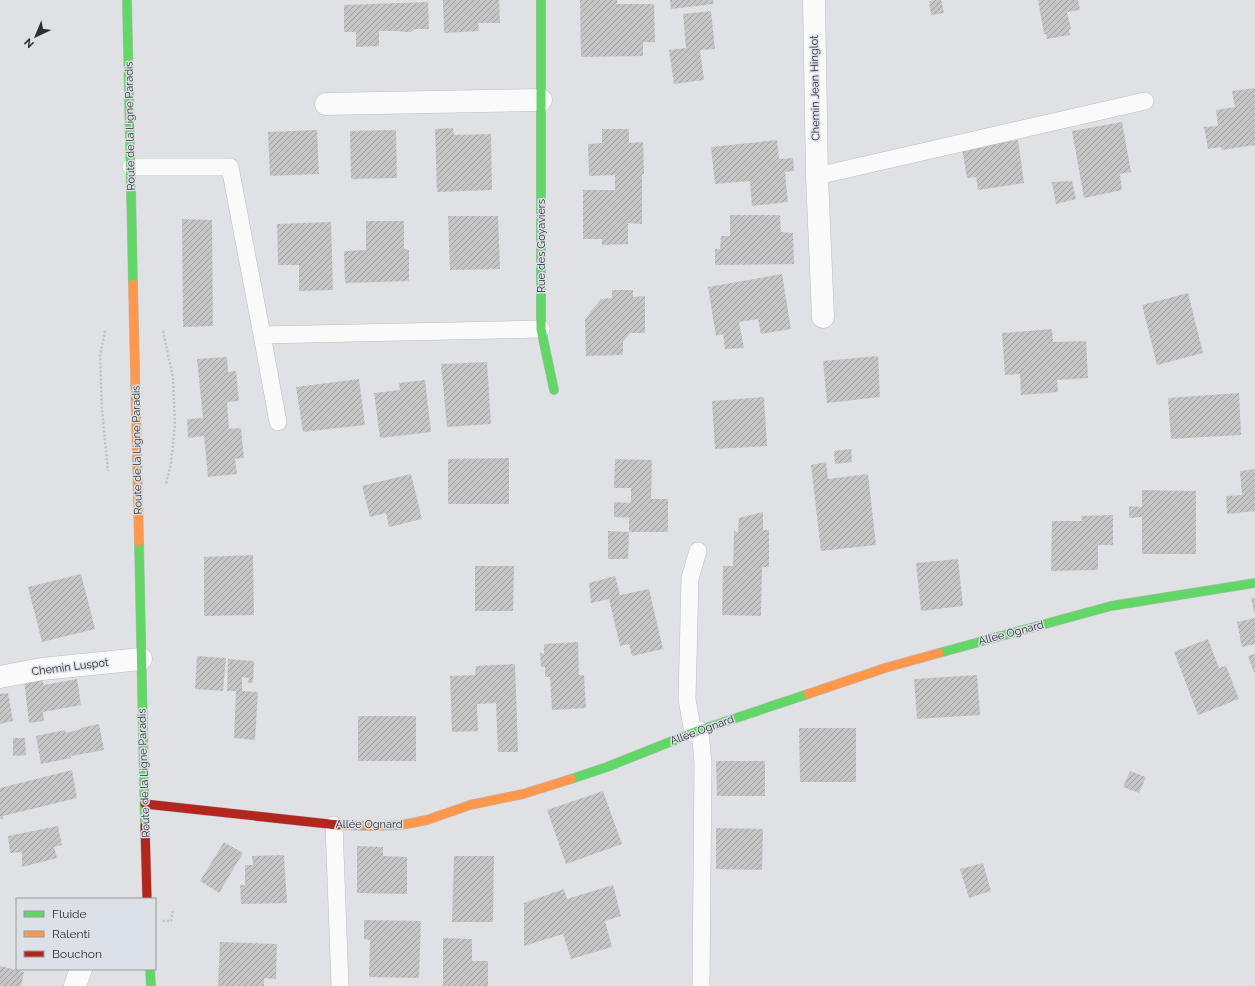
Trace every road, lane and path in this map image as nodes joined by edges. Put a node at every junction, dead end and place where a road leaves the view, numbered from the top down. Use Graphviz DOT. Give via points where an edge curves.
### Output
graph roads {
  1 [pos="127,0"];
  2 [pos="541,0"];
  3 [pos="814,0"];
  4 [pos="541,100"];
  5 [pos="1144,101"];
  6 [pos="326,104"];
  7 [pos="131,167"];
  8 [pos="817,176"];
  9 [pos="823,317"];
  10 [pos="541,329"];
  11 [pos="262,335"];
  12 [pos="554,390"];
  13 [pos="278,422"];
  14 [pos="698,551"];
  15 [pos="1255,583"];
  16 [pos="141,659"];
  17 [pos="0,677"];
  18 [pos="696,732"];
  19 [pos="145,804"];
  20 [pos="334,825"];
  21 [pos="147,898"];
  22 [pos="81,970"];
  23 [pos="150,970"];
  24 [pos="75,986"];
  25 [pos="151,986"];
  26 [pos="340,986"];
  27 [pos="701,986"];
  1 -- 7 [label="street, Route de la Ligne Paradis"];
  2 -- 4 [label="street, Rue des Goyaviers"];
  3 -- 8 [label="street, Chemin Jean Hinglot"];
  4 -- 6 [label="street"];
  4 -- 10 [label="street, Rue des Goyaviers"];
  5 -- 8 [label="lane"];
  7 -- 11 [label="lane" via="230,166"];
  7 -- 16 [label="street, Route de la Ligne Paradis"];
  8 -- 9 [label="street, Chemin Jean Hinglot"];
  10 -- 11 [label="lane"];
  10 -- 12 [label="street, Rue des Goyaviers"];
  11 -- 13 [label="lane"];
  14 -- 18 [label="lane" via="690,578 687,699"];
  15 -- 18 [label="street, Allée Ognard" via="1111,606 885,668"];
  16 -- 17 [label="street, Chemin Luspot" via="42,669"];
  16 -- 19 [label="street, Route de la Ligne Paradis"];
  18 -- 20 [label="street, Allée Ognard" via="607,767 523,794 470,805 427,820 401,825"];
  18 -- 27 [label="lane" via="703,763"];
  19 -- 20 [label="street, Allée Ognard"];
  19 -- 21 [label="street, Route de la Ligne Paradis"];
  20 -- 26 [label="lane"];
  22 -- 24 [label="street"];
  23 -- 25 [label="street"];
}
